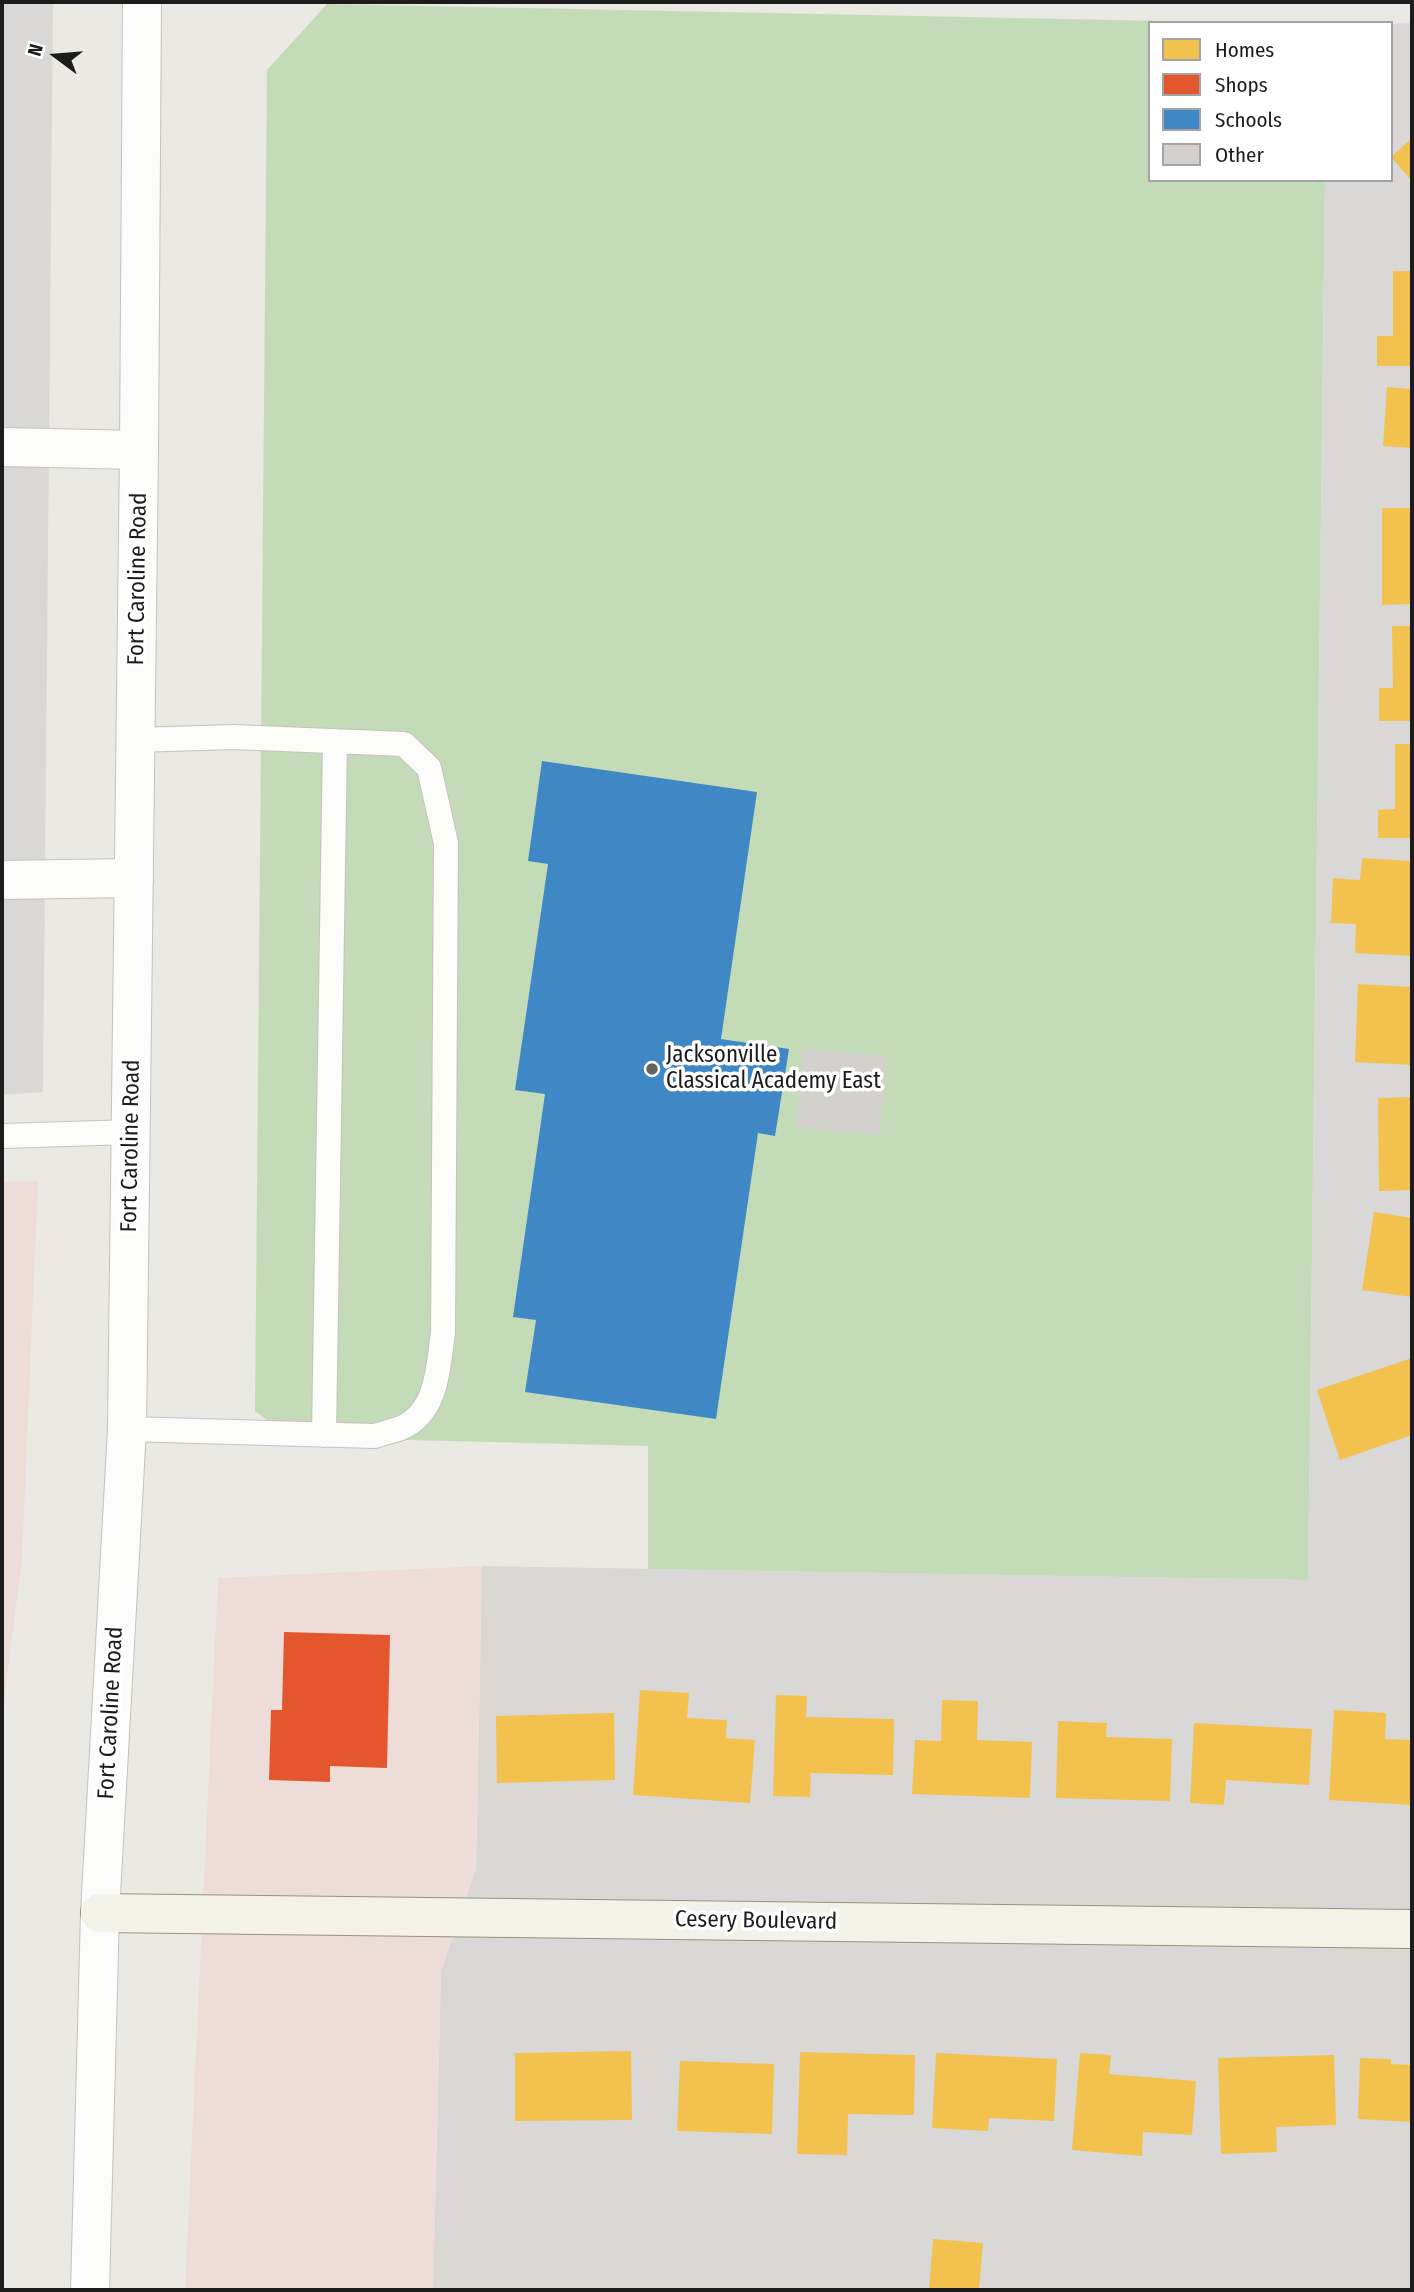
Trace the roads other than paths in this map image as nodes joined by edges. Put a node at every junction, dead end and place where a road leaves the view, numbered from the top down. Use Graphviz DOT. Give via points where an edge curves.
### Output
graph roads {
  1 [pos="142,2"];
  2 [pos="2,447"];
  3 [pos="139,450"];
  4 [pos="136,740"];
  5 [pos="335,741"];
  6 [pos="134,878"];
  7 [pos="2,880"];
  8 [pos="131,1132"];
  9 [pos="2,1136"];
  10 [pos="127,1429"];
  11 [pos="324,1435"];
  12 [pos="100,1913"];
  13 [pos="1412,1929"];
  14 [pos="90,2290"];
  1 -- 3 [label="street, Fort Caroline Road"];
  2 -- 3 [label="street"];
  3 -- 4 [label="street, Fort Caroline Road"];
  4 -- 5 [label="lane"];
  4 -- 6 [label="street, Fort Caroline Road"];
  5 -- 11 [label="lane"];
  5 -- 11 [label="lane" via="404,744 429,768 446,843 443,1333 436,1381 425,1410 403,1427 375,1436"];
  6 -- 7 [label="street"];
  6 -- 8 [label="street, Fort Caroline Road"];
  8 -- 9 [label="lane"];
  8 -- 10 [label="street, Fort Caroline Road"];
  10 -- 11 [label="lane"];
  10 -- 12 [label="street, Fort Caroline Road"];
  12 -- 13 [label="main road, Cesery Boulevard"];
  12 -- 14 [label="street, Fort Caroline Road"];
}
